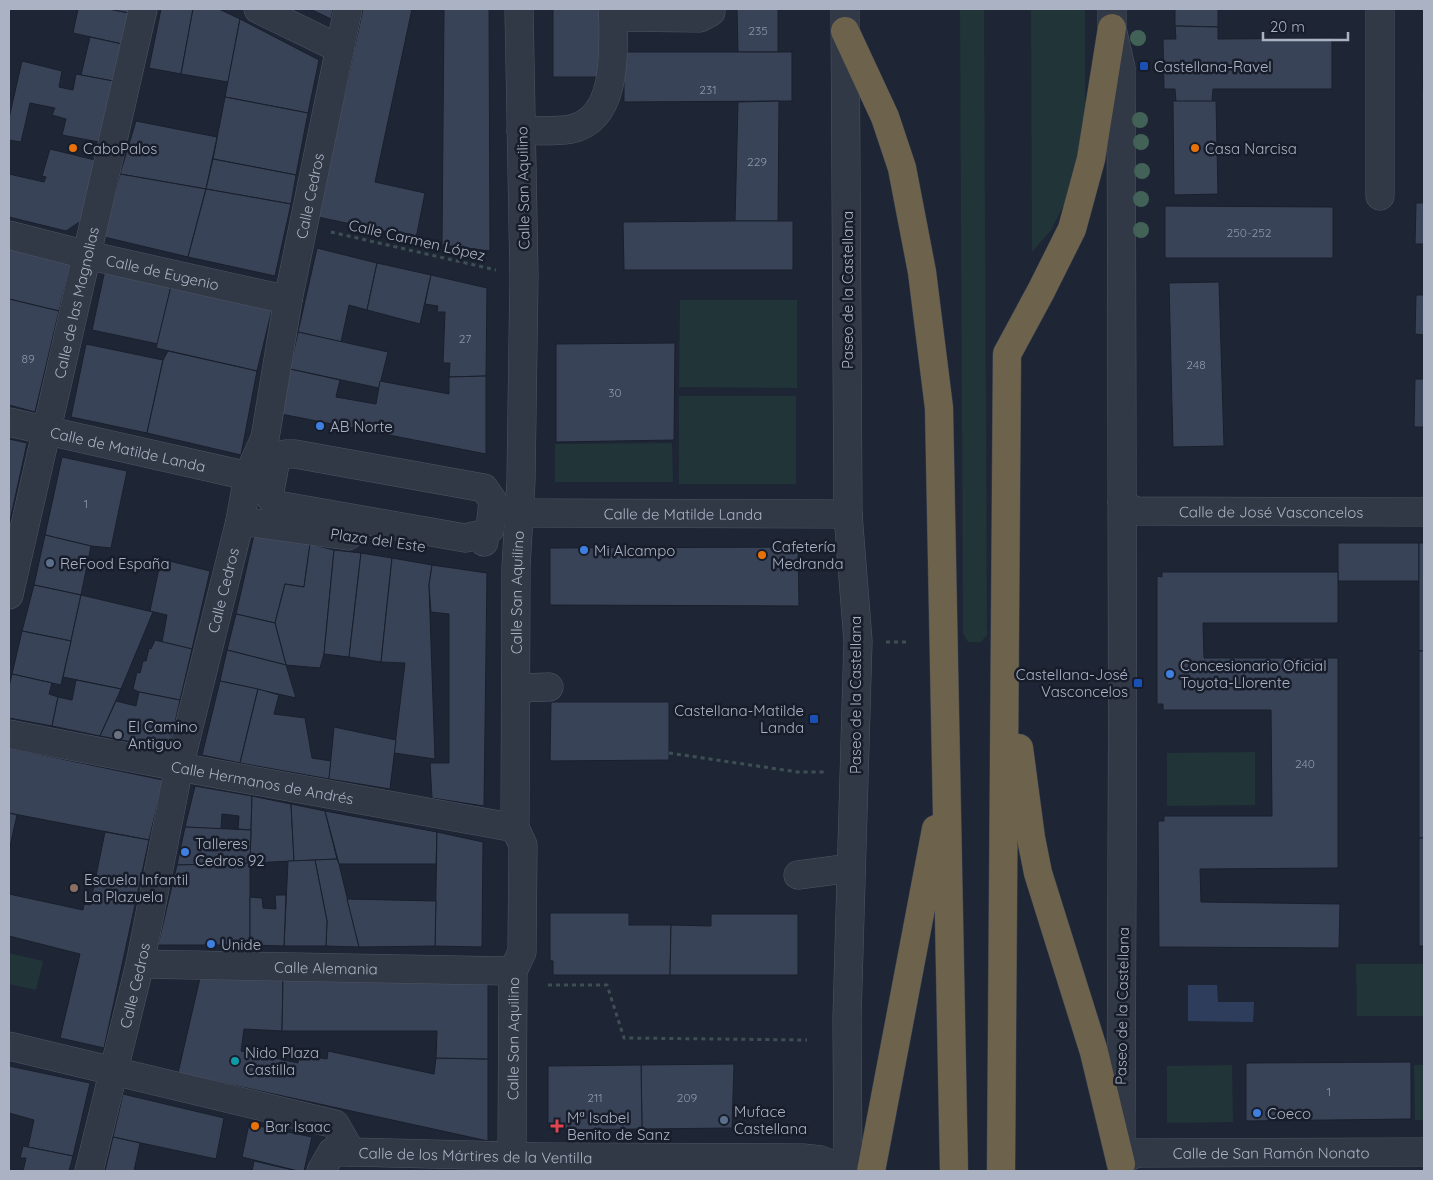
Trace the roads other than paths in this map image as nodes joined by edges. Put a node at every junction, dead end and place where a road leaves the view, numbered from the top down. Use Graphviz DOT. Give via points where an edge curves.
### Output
graph roads {
  1 [pos="144,9"];
  2 [pos="258,9"];
  3 [pos="348,9"];
  4 [pos="519,9"];
  5 [pos="711,9"];
  6 [pos="1380,9"];
  7 [pos="613,13"];
  8 [pos="1112,19"];
  9 [pos="845,20"];
  10 [pos="340,49"];
  11 [pos="521,131"];
  12 [pos="1380,196"];
  13 [pos="9,235"];
  14 [pos="87,255"];
  15 [pos="288,300"];
  16 [pos="9,422"];
  17 [pos="47,430"];
  18 [pos="279,447"];
  19 [pos="248,476"];
  20 [pos="521,480"];
  21 [pos="1122,502"];
  22 [pos="1424,512"];
  23 [pos="519,513"];
  24 [pos="848,514"];
  25 [pos="240,521"];
  26 [pos="517,557"];
  27 [pos="9,595"];
  28 [pos="1006,646"];
  29 [pos="549,686"];
  30 [pos="517,688"];
  31 [pos="9,734"];
  32 [pos="179,767"];
  33 [pos="946,776"];
  34 [pos="515,828"];
  35 [pos="851,868"];
  36 [pos="798,875"];
  37 [pos="140,964"];
  38 [pos="513,970"];
  39 [pos="9,1046"];
  40 [pos="113,1071"];
  41 [pos="351,1152"];
  42 [pos="1424,1152"];
  43 [pos="515,1164"];
  44 [pos="1120,1164"];
  45 [pos="89,1171"];
  46 [pos="322,1171"];
  47 [pos="848,1171"];
  48 [pos="871,1171"];
  49 [pos="954,1171"];
  50 [pos="1001,1171"];
  1 -- 14 [label="street, Calle de las Magnolias"];
  2 -- 10 [label="street"];
  3 -- 10 [label="street, Calle Cedros"];
  4 -- 11 [label="street, Calle San Aquilino"];
  5 -- 7 [label="street" via="700,18"];
  6 -- 12 [label="street"];
  7 -- 11 [label="street" via="612,73 608,93 592,118 572,129"];
  8 -- 21 [label="street, Paseo de la Castellana" via="1121,68"];
  8 -- 28 [label="highway" via="1091,158 1072,229 1007,354"];
  9 -- 24 [label="street, Paseo de la Castellana"];
  9 -- 33 [label="highway" via="902,168 922,272 940,408"];
  10 -- 15 [label="street, Calle Cedros"];
  11 -- 20 [label="street, Calle San Aquilino" via="524,276"];
  13 -- 14 [label="street, Calle de Eugenio"];
  14 -- 15 [label="street, Calle de Eugenio"];
  14 -- 17 [label="street, Calle de las Magnolias"];
  15 -- 18 [label="street, Calle Cedros"];
  16 -- 17 [label="street, Calle de Matilde Landa"];
  17 -- 19 [label="street, Calle de Matilde Landa"];
  17 -- 27 [label="street, Calle de las Magnolias"];
  18 -- 18 [label="street" via="296,454 484,488 494,501 490,529 483,538 465,538 276,510 269,496"];
  18 -- 19 [label="street, Calle Cedros"];
  18 -- 20 [label="street"];
  19 -- 25 [label="street, Calle Cedros"];
  20 -- 23 [label="street, Calle San Aquilino"];
  21 -- 22 [label="street, Calle de José Vasconcelos" via="1138,510"];
  21 -- 44 [label="street, Paseo de la Castellana" via="1124,854"];
  23 -- 24 [label="street, Calle de Matilde Landa"];
  23 -- 26 [label="street, Calle San Aquilino"];
  24 -- 35 [label="street, Paseo de la Castellana" via="858,641"];
  25 -- 26 [label="street, Plaza del Este"];
  25 -- 32 [label="street, Calle Cedros"];
  26 -- 30 [label="street, Calle San Aquilino"];
  28 -- 44 [label="highway" via="1038,873 1094,1052"];
  28 -- 50 [label="highway"];
  29 -- 30 [label="street"];
  30 -- 34 [label="street, Calle San Aquilino"];
  31 -- 32 [label="street, Calle Hermanos de Andrés"];
  32 -- 34 [label="street, Calle Hermanos de Andrés"];
  32 -- 37 [label="street, Calle Cedros"];
  33 -- 48 [label="highway"];
  33 -- 49 [label="highway"];
  34 -- 38 [label="street, Calle San Aquilino" via="523,845 522,952"];
  35 -- 36 [label="street"];
  35 -- 47 [label="street, Paseo de la Castellana" via="847,1018"];
  37 -- 38 [label="street, Calle Alemania"];
  37 -- 40 [label="street, Calle Cedros"];
  38 -- 43 [label="street, Calle San Aquilino"];
  39 -- 40 [label="street, Calle de los Mártires de la Ventilla"];
  40 -- 41 [label="street, Calle de los Mártires de la Ventilla" via="335,1124"];
  40 -- 45 [label="street, Calle Cedros"];
  41 -- 43 [label="street, Calle de los Mártires de la Ventilla"];
  41 -- 46 [label="street" via="332,1152"];
  42 -- 44 [label="street, Calle de San Ramón Nonato" via="1137,1153"];
  43 -- 47 [label="street, Calle de los Mártires de la Ventilla" via="803,1158 821,1160"];
}
